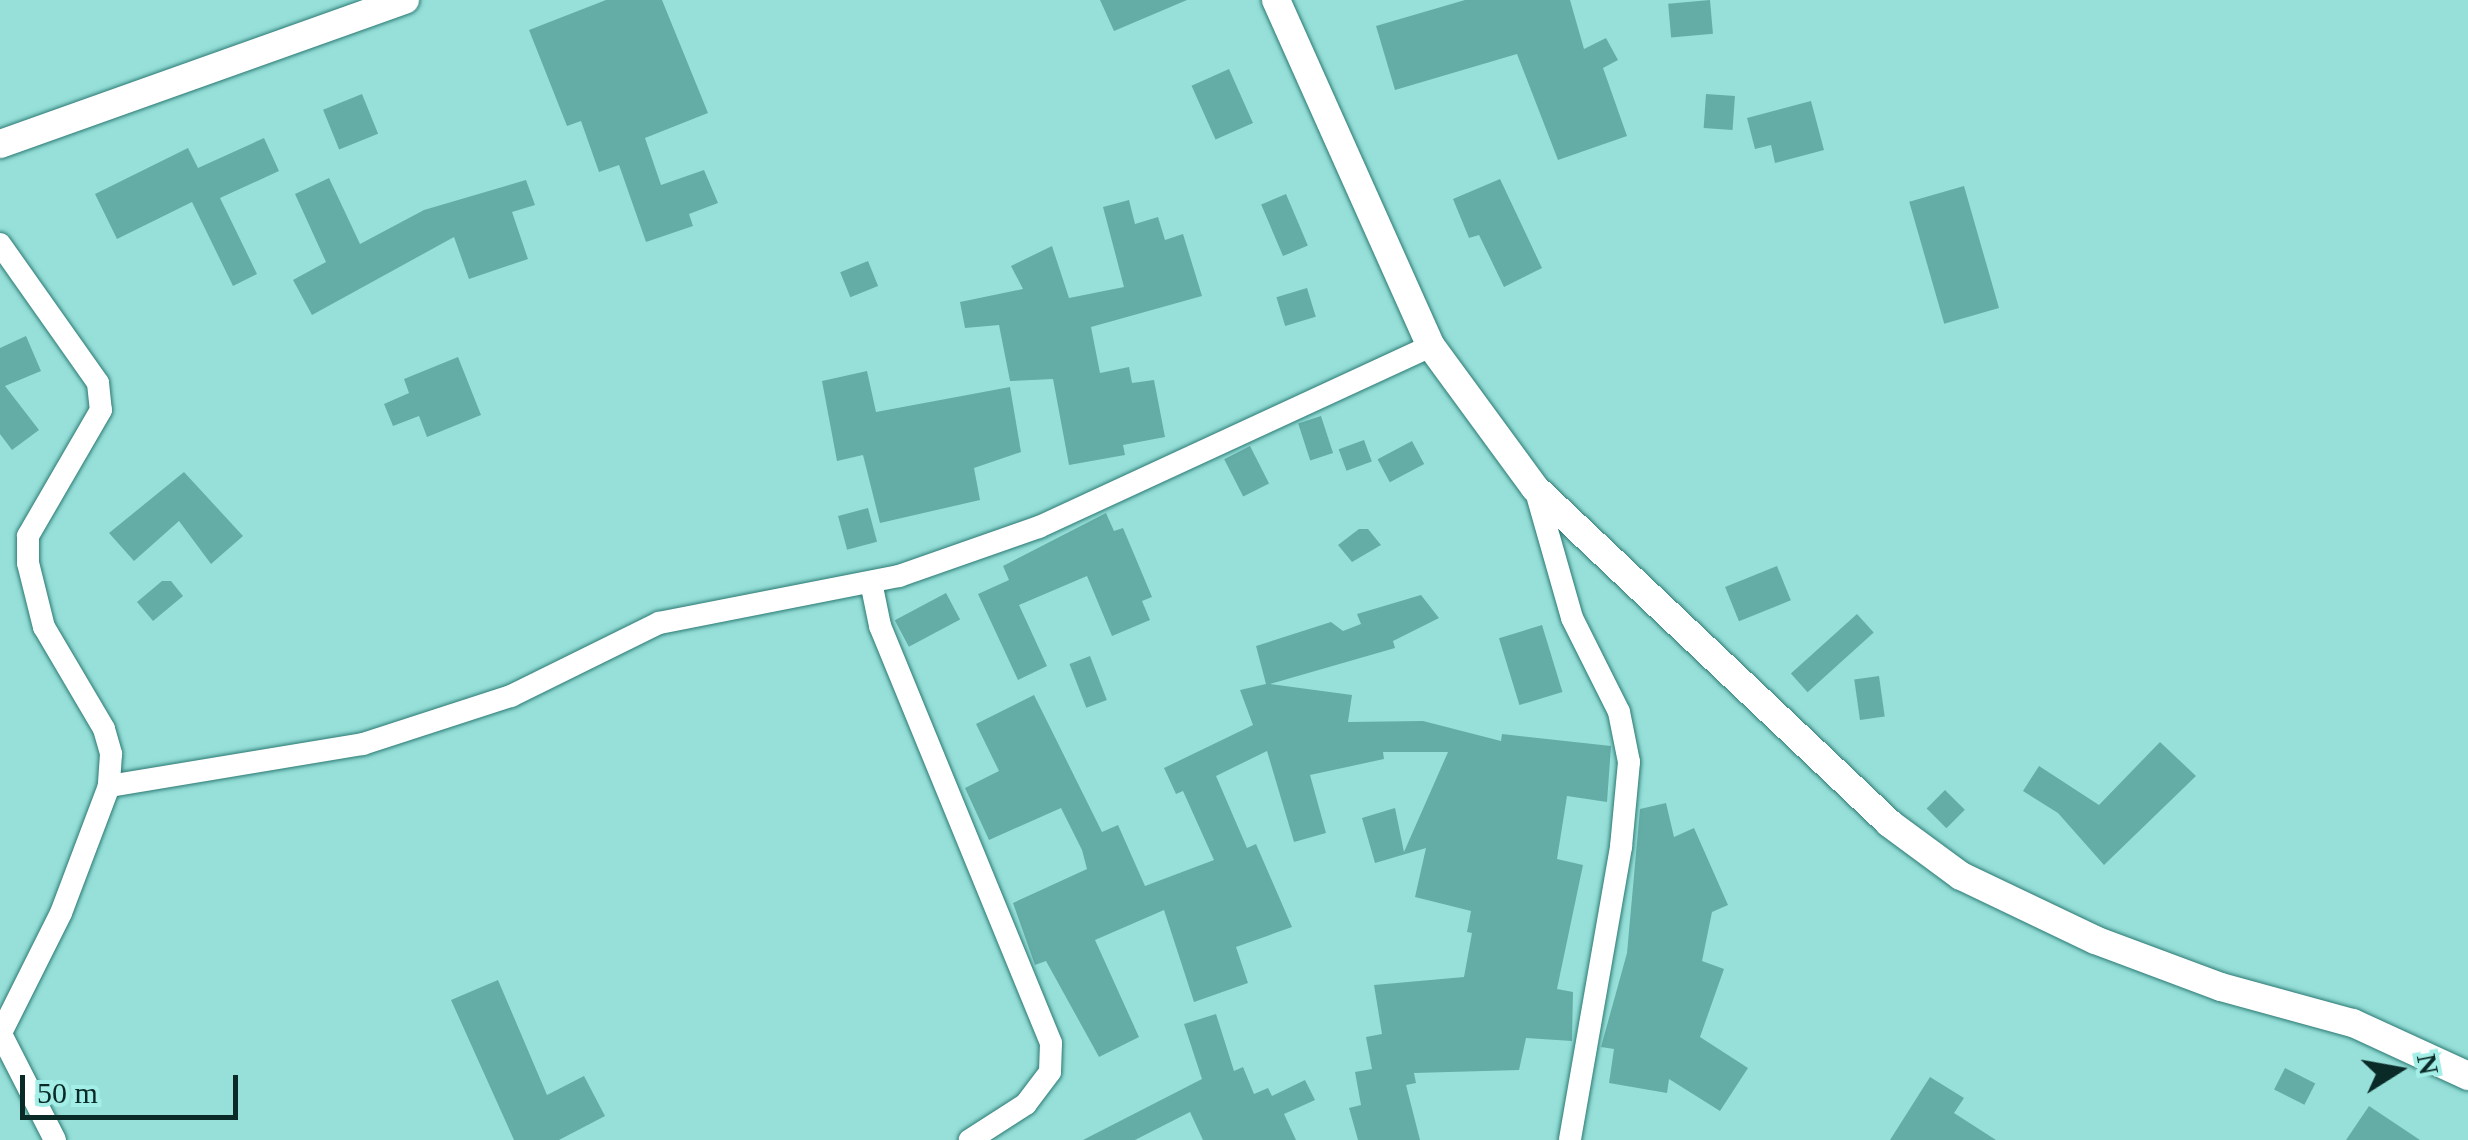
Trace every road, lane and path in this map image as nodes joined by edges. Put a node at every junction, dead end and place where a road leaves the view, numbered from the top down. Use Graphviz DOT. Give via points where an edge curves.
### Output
graph roads {
  1 [pos="405,0"];
  2 [pos="1276,0"];
  3 [pos="0,144"];
  4 [pos="0,244"];
  5 [pos="1431,346"];
  6 [pos="1535,488"];
  7 [pos="871,582"];
  8 [pos="109,786"];
  9 [pos="0,1034"];
  10 [pos="2468,1076"];
  11 [pos="55,1140"];
  12 [pos="970,1140"];
  13 [pos="1570,1140"];
  1 -- 3 [label="street"];
  2 -- 5 [label="street"];
  4 -- 8 [label="street" via="98,383 102,410 28,536 28,563 44,626 104,729"];
  5 -- 6 [label="street"];
  5 -- 7 [label="street" via="1039,527"];
  6 -- 10 [label="street" via="1826,767 1961,876 2095,940 2221,986 2352,1023"];
  6 -- 13 [label="street" via="1561,587 1619,712 1629,762 1618,866"];
  7 -- 8 [label="street" via="659,623 512,696 363,744"];
  7 -- 12 [label="street" via="880,626 1052,1043 1050,1072 1026,1104"];
  8 -- 9 [label="street" via="61,913"];
  9 -- 11 [label="street"];
}
